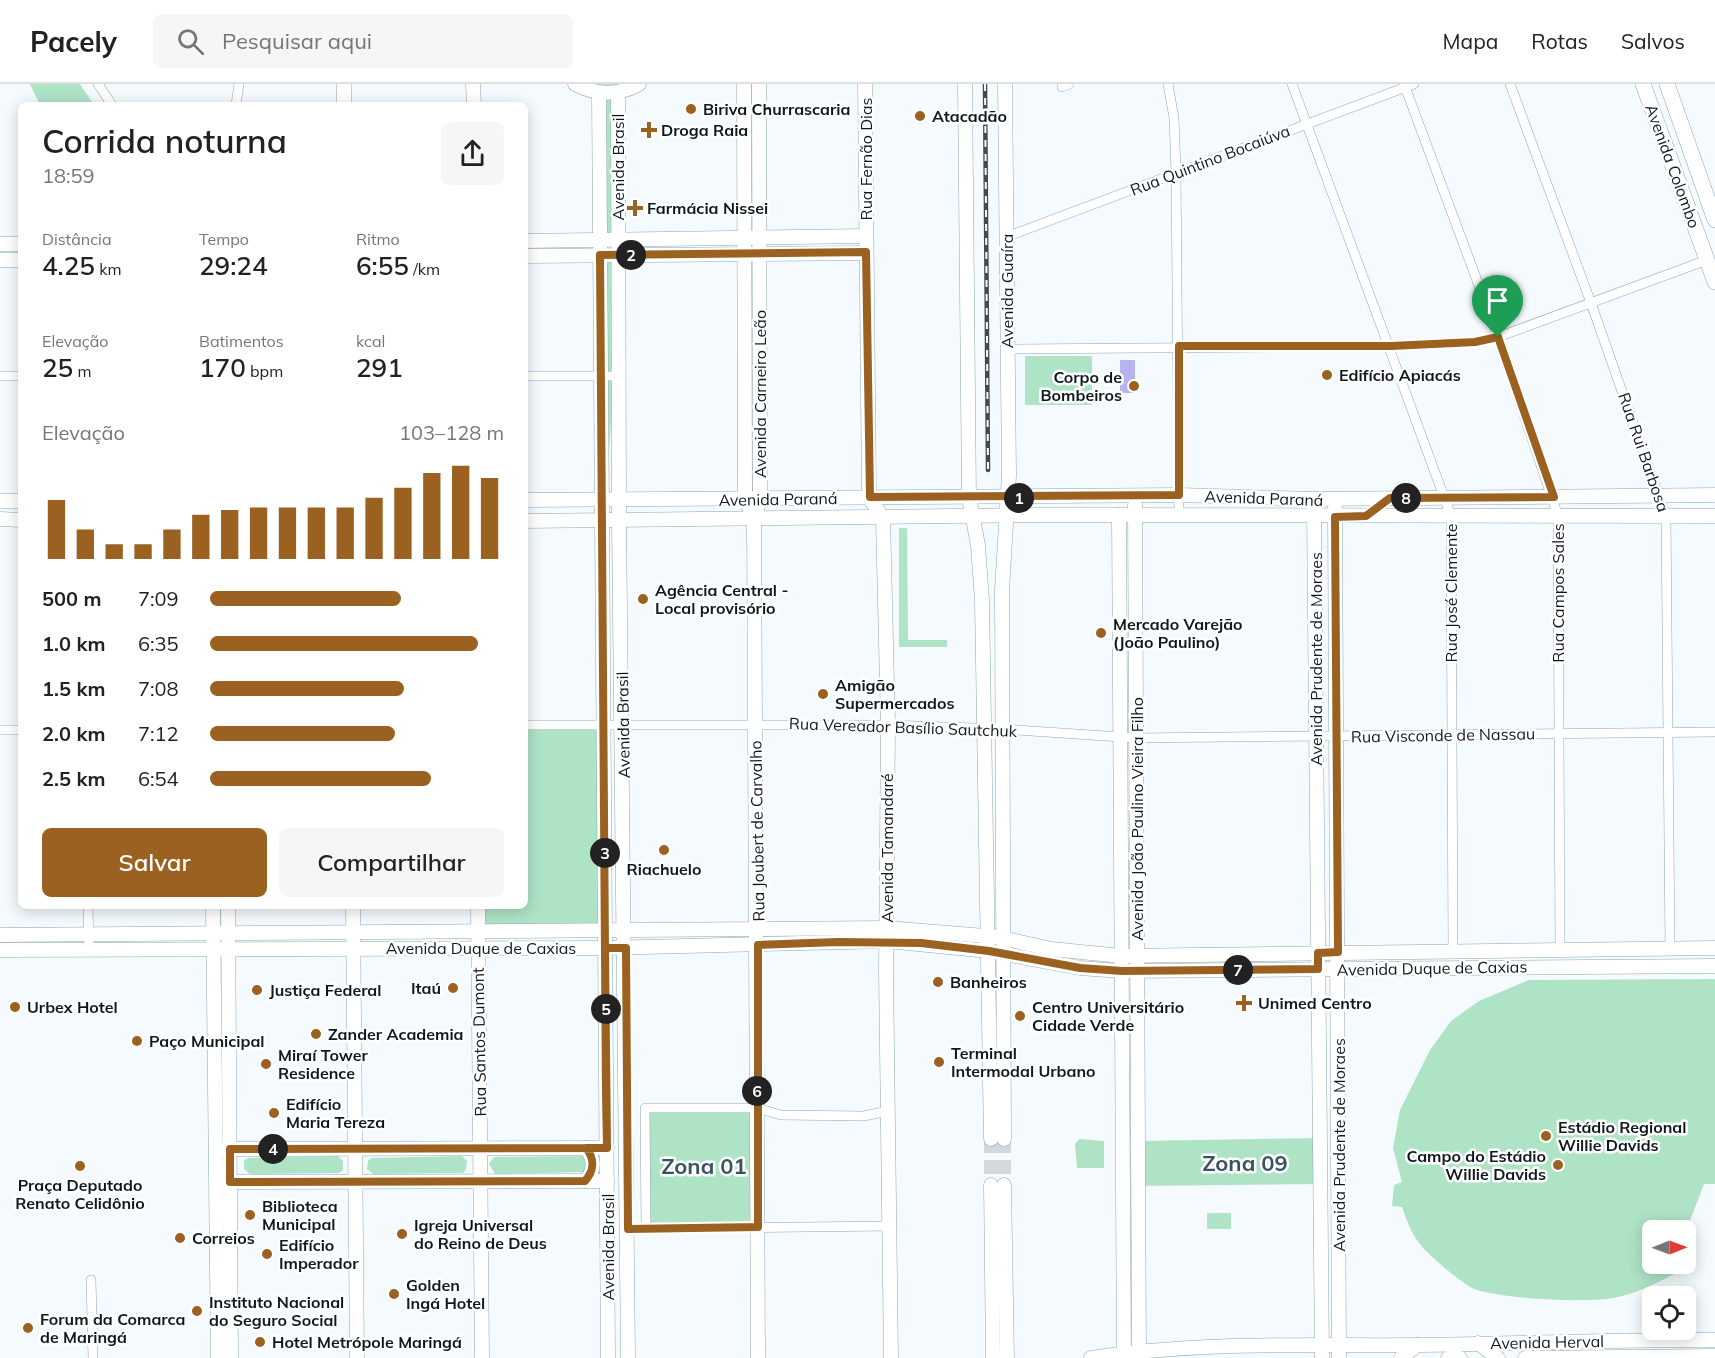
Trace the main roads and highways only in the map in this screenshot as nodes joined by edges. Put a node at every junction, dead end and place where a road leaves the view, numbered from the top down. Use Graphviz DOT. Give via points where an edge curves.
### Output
graph roads {
  1 [pos="344,84"];
  2 [pos="473,84"];
  3 [pos="575,84"];
  4 [pos="639,84"];
  5 [pos="744,84"];
  6 [pos="759,84"];
  7 [pos="865,84"];
  8 [pos="965,84"];
  9 [pos="1005,84"];
  10 [pos="1666,84"];
  11 [pos="1646,91"];
  12 [pos="618,92"];
  13 [pos="599,93"];
  14 [pos="344,102"];
  15 [pos="474,102"];
  16 [pos="1680,123"];
  17 [pos="1665,147"];
  18 [pos="745,152"];
  19 [pos="759,152"];
  20 [pos="1701,181"];
  21 [pos="1715,220"];
  22 [pos="866,236"];
  23 [pos="759,237"];
  24 [pos="744,238"];
  25 [pos="617,239"];
  26 [pos="600,240"];
  27 [pos="528,241"];
  28 [pos="0,244"];
  29 [pos="18,244"];
  30 [pos="866,252"];
  31 [pos="745,254"];
  32 [pos="759,254"];
  33 [pos="600,255"];
  34 [pos="617,255"];
  35 [pos="528,256"];
  36 [pos="0,260"];
  37 [pos="18,260"];
  38 [pos="1715,282"];
  39 [pos="1135,495"];
  40 [pos="1715,495"];
  41 [pos="870,497"];
  42 [pos="1008,497"];
  43 [pos="1235,497"];
  44 [pos="1605,497"];
  45 [pos="822,498"];
  46 [pos="918,498"];
  47 [pos="969,498"];
  48 [pos="1068,498"];
  49 [pos="1390,498"];
  50 [pos="1499,498"];
  51 [pos="619,499"];
  52 [pos="689,499"];
  53 [pos="1335,499"];
  54 [pos="528,500"];
  55 [pos="545,500"];
  56 [pos="602,500"];
  57 [pos="745,500"];
  58 [pos="760,500"];
  59 [pos="1314,500"];
  60 [pos="0,501"];
  61 [pos="18,501"];
  62 [pos="1135,514"];
  63 [pos="1208,514"];
  64 [pos="1006,515"];
  65 [pos="1048,515"];
  66 [pos="1119,515"];
  67 [pos="973,516"];
  68 [pos="1315,516"];
  69 [pos="1366,516"];
  70 [pos="1523,516"];
  71 [pos="1581,516"];
  72 [pos="1715,516"];
  73 [pos="936,517"];
  74 [pos="1335,517"];
  75 [pos="883,518"];
  76 [pos="0,519"];
  77 [pos="709,519"];
  78 [pos="754,519"];
  79 [pos="799,519"];
  80 [pos="18,520"];
  81 [pos="575,520"];
  82 [pos="602,520"];
  83 [pos="619,520"];
  84 [pos="528,521"];
  85 [pos="213,909"];
  86 [pos="228,909"];
  87 [pos="353,909"];
  88 [pos="478,909"];
  89 [pos="720,929"];
  90 [pos="758,929"];
  91 [pos="809,929"];
  92 [pos="353,932"];
  93 [pos="423,932"];
  94 [pos="531,932"];
  95 [pos="605,932"];
  96 [pos="626,932"];
  97 [pos="281,933"];
  98 [pos="478,933"];
  99 [pos="959,933"];
  100 [pos="179,934"];
  101 [pos="213,934"];
  102 [pos="228,934"];
  103 [pos="0,935"];
  104 [pos="18,935"];
  105 [pos="887,935"];
  106 [pos="995,937"];
  107 [pos="838,942"];
  108 [pos="758,945"];
  109 [pos="938,945"];
  110 [pos="690,946"];
  111 [pos="354,948"];
  112 [pos="400,948"];
  113 [pos="478,948"];
  114 [pos="557,948"];
  115 [pos="605,948"];
  116 [pos="626,948"];
  117 [pos="1715,948"];
  118 [pos="305,949"];
  119 [pos="1051,949"];
  120 [pos="0,950"];
  121 [pos="43,950"];
  122 [pos="152,950"];
  123 [pos="213,950"];
  124 [pos="228,950"];
  125 [pos="995,952"];
  126 [pos="1338,952"];
  127 [pos="1318,953"];
  128 [pos="1121,956"];
  129 [pos="1138,956"];
  130 [pos="1715,966"];
  131 [pos="1080,968"];
  132 [pos="1318,969"];
  133 [pos="1338,969"];
  134 [pos="1122,971"];
  135 [pos="1138,971"];
  136 [pos="998,1139"];
  137 [pos="480,1148"];
  138 [pos="586,1148"];
  139 [pos="607,1148"];
  140 [pos="223,1149"];
  141 [pos="356,1149"];
  142 [pos="481,1181"];
  143 [pos="585,1181"];
  144 [pos="607,1181"];
  145 [pos="223,1182"];
  146 [pos="356,1182"];
  147 [pos="1715,1340"];
  148 [pos="1596,1342"];
  149 [pos="1322,1343"];
  150 [pos="1478,1343"];
  151 [pos="1418,1345"];
  152 [pos="1227,1347"];
  153 [pos="1340,1351"];
  154 [pos="1124,1355"];
  155 [pos="1139,1355"];
  156 [pos="1674,1356"];
  157 [pos="1715,1356"];
  158 [pos="1583,1357"];
  159 [pos="218,1358"];
  160 [pos="231,1358"];
  161 [pos="357,1358"];
  162 [pos="482,1358"];
  163 [pos="608,1358"];
  164 [pos="628,1358"];
  165 [pos="758,1358"];
  166 [pos="891,1358"];
  167 [pos="993,1358"];
  168 [pos="1007,1358"];
  169 [pos="1091,1358"];
  170 [pos="1239,1358"];
  171 [pos="1322,1358"];
  172 [pos="1401,1358"];
  173 [pos="1451,1358"];
  174 [pos="1460,1358"];
  175 [pos="1498,1358"];
  176 [pos="1525,1358"];
  177 [pos="1562,1358"];
  1 -- 14 [label="main road"];
  2 -- 15 [label="main road"];
  3 -- 13 [label="main road"];
  4 -- 12 [label="main road"];
  5 -- 18 [label="main road, Avenida Carneiro Leão"];
  6 -- 19 [label="main road, Avenida Carneiro Leão"];
  7 -- 22 [label="main road, Rua Fernão Dias"];
  8 -- 47 [label="main road"];
  9 -- 42 [label="main road, Avenida Guaíra"];
  10 -- 16 [label="main road, Avenida Colombo"];
  11 -- 16 [label="main road" via="1663,120 1668,124"];
  11 -- 17 [label="main road, Avenida Colombo"];
  12 -- 13 [label="main road"];
  12 -- 25 [label="main road, Avenida Brasil"];
  13 -- 26 [label="main road, Avenida Brasil"];
  16 -- 20 [label="main road, Avenida Colombo"];
  17 -- 20 [label="main road" via="1680,145"];
  17 -- 38 [label="main road, Avenida Colombo"];
  18 -- 19 [label="main road"];
  18 -- 24 [label="main road, Avenida Carneiro Leão"];
  19 -- 23 [label="main road, Avenida Carneiro Leão"];
  20 -- 21 [label="main road, Avenida Colombo"];
  22 -- 23 [label="main road"];
  22 -- 30 [label="main road, Rua Fernão Dias"];
  23 -- 24 [label="main road"];
  23 -- 32 [label="main road, Avenida Carneiro Leão"];
  24 -- 25 [label="main road"];
  24 -- 31 [label="main road, Avenida Carneiro Leão"];
  25 -- 26 [label="main road"];
  25 -- 34 [label="main road, Avenida Brasil"];
  26 -- 27 [label="main road"];
  26 -- 33 [label="main road, Avenida Brasil"];
  28 -- 29 [label="main road"];
  30 -- 32 [label="main road"];
  30 -- 41 [label="main road, Rua Fernão Dias"];
  31 -- 32 [label="main road"];
  31 -- 34 [label="main road"];
  31 -- 57 [label="main road, Avenida Carneiro Leão"];
  32 -- 58 [label="main road, Avenida Carneiro Leão"];
  33 -- 34 [label="main road"];
  33 -- 35 [label="main road"];
  33 -- 56 [label="main road, Avenida Brasil"];
  34 -- 51 [label="main road, Avenida Brasil"];
  36 -- 37 [label="main road"];
  39 -- 43 [label="main road, Avenida Paraná"];
  39 -- 48 [label="main road, Avenida Paraná"];
  39 -- 62 [label="main road, Avenida João Paulino Vieira Filho"];
  40 -- 44 [label="main road, Avenida Paraná"];
  41 -- 45 [label="main road, Avenida Paraná"];
  41 -- 46 [label="main road, Avenida Paraná"];
  41 -- 75 [label="main road"];
  42 -- 47 [label="main road, Avenida Paraná"];
  42 -- 48 [label="main road, Avenida Paraná"];
  42 -- 64 [label="main road, Avenida Guaíra"];
  43 -- 59 [label="main road, Avenida Paraná"];
  43 -- 63 [label="main road"];
  44 -- 50 [label="main road, Avenida Paraná"];
  44 -- 71 [label="main road"];
  45 -- 58 [label="main road, Avenida Paraná"];
  45 -- 79 [label="main road"];
  46 -- 47 [label="main road, Avenida Paraná"];
  46 -- 73 [label="main road"];
  47 -- 67 [label="main road"];
  48 -- 65 [label="main road"];
  49 -- 50 [label="main road, Avenida Paraná"];
  49 -- 53 [label="main road, Avenida Paraná"];
  49 -- 69 [label="main road"];
  50 -- 70 [label="main road"];
  51 -- 52 [label="main road, Avenida Paraná"];
  51 -- 56 [label="main road, Avenida Paraná"];
  51 -- 83 [label="main road, Avenida Brasil"];
  52 -- 57 [label="main road, Avenida Paraná"];
  52 -- 77 [label="main road"];
  53 -- 59 [label="main road, Avenida Paraná"];
  53 -- 74 [label="main road, Avenida Prudente de Moraes"];
  54 -- 55 [label="main road, Avenida Paraná"];
  55 -- 56 [label="main road, Avenida Paraná"];
  55 -- 81 [label="main road"];
  56 -- 82 [label="main road, Avenida Brasil"];
  57 -- 58 [label="main road, Avenida Paraná"];
  57 -- 78 [label="main road, Avenida Carneiro Leão"];
  58 -- 78 [label="main road, Avenida Carneiro Leão"];
  59 -- 68 [label="main road, Avenida Prudente de Moraes"];
  60 -- 61 [label="main road"];
  62 -- 63 [label="main road, Avenida Paraná"];
  62 -- 66 [label="main road, Avenida Paraná"];
  62 -- 129 [label="main road, Avenida João Paulino Vieira Filho"];
  63 -- 68 [label="main road, Avenida Paraná"];
  64 -- 65 [label="main road, Avenida Paraná"];
  64 -- 67 [label="main road, Avenida Paraná"];
  64 -- 106 [label="main road, Avenida Guaíra"];
  65 -- 66 [label="main road, Avenida Paraná"];
  66 -- 128 [label="main road, Avenida João Paulino Vieira Filho"];
  67 -- 73 [label="main road, Avenida Paraná"];
  67 -- 106 [label="main road" via="982,601"];
  68 -- 74 [label="main road, Avenida Paraná"];
  68 -- 127 [label="main road, Avenida Prudente de Moraes"];
  69 -- 70 [label="main road, Avenida Paraná"];
  69 -- 74 [label="main road, Avenida Paraná"];
  70 -- 71 [label="main road, Avenida Paraná"];
  71 -- 72 [label="main road, Avenida Paraná"];
  73 -- 75 [label="main road, Avenida Paraná"];
  74 -- 126 [label="main road, Avenida Prudente de Moraes"];
  75 -- 79 [label="main road, Avenida Paraná"];
  75 -- 105 [label="main road, Avenida Tamandaré" via="888,725"];
  76 -- 80 [label="main road"];
  77 -- 78 [label="main road, Avenida Paraná"];
  77 -- 83 [label="main road, Avenida Paraná"];
  78 -- 79 [label="main road, Avenida Paraná"];
  78 -- 90 [label="main road, Rua Joubert de Carvalho"];
  81 -- 82 [label="main road, Avenida Paraná"];
  81 -- 84 [label="main road, Avenida Paraná"];
  82 -- 83 [label="main road, Avenida Paraná"];
  82 -- 95 [label="main road, Avenida Brasil"];
  83 -- 96 [label="main road, Avenida Brasil"];
  85 -- 101 [label="main road"];
  86 -- 102 [label="main road"];
  87 -- 92 [label="main road"];
  88 -- 98 [label="main road, Rua Santos Dumont"];
  89 -- 90 [label="main road, Avenida Duque de Caxias"];
  89 -- 96 [label="main road, Avenida Duque de Caxias"];
  89 -- 110 [label="main road"];
  90 -- 91 [label="main road, Avenida Duque de Caxias"];
  90 -- 108 [label="main road, Rua Joubert de Carvalho"];
  91 -- 105 [label="main road, Avenida Duque de Caxias"];
  91 -- 107 [label="main road"];
  92 -- 93 [label="main road, Avenida Duque de Caxias"];
  92 -- 97 [label="main road, Avenida Duque de Caxias"];
  92 -- 111 [label="main road"];
  93 -- 98 [label="main road, Avenida Duque de Caxias"];
  93 -- 112 [label="main road"];
  94 -- 95 [label="main road, Avenida Duque de Caxias"];
  94 -- 98 [label="main road, Avenida Duque de Caxias"];
  94 -- 114 [label="main road"];
  95 -- 96 [label="main road, Avenida Duque de Caxias"];
  95 -- 115 [label="main road, Avenida Brasil"];
  96 -- 116 [label="main road, Avenida Brasil"];
  97 -- 102 [label="main road, Avenida Duque de Caxias"];
  97 -- 118 [label="main road"];
  98 -- 113 [label="main road, Rua Santos Dumont"];
  99 -- 105 [label="main road, Avenida Duque de Caxias"];
  99 -- 106 [label="main road, Avenida Duque de Caxias"];
  99 -- 109 [label="main road"];
  100 -- 101 [label="main road, Avenida Duque de Caxias"];
  100 -- 104 [label="main road, Avenida Duque de Caxias"];
  100 -- 122 [label="main road"];
  101 -- 102 [label="main road, Avenida Duque de Caxias"];
  101 -- 123 [label="main road"];
  102 -- 124 [label="main road"];
  103 -- 104 [label="main road, Avenida Duque de Caxias"];
  104 -- 121 [label="main road"];
  105 -- 107 [label="main road, Avenida Duque de Caxias"];
  105 -- 109 [label="main road, Avenida Duque de Caxias"];
  105 -- 166 [label="main road, Avenida Tamandaré"];
  106 -- 119 [label="main road, Avenida Duque de Caxias"];
  106 -- 125 [label="main road"];
  107 -- 108 [label="main road, Avenida Duque de Caxias"];
  108 -- 110 [label="main road, Avenida Duque de Caxias"];
  108 -- 165 [label="main road, Rua Joubert de Carvalho"];
  109 -- 125 [label="main road, Avenida Duque de Caxias"];
  110 -- 116 [label="main road, Avenida Duque de Caxias"];
  111 -- 112 [label="main road, Avenida Duque de Caxias"];
  111 -- 118 [label="main road, Avenida Duque de Caxias"];
  111 -- 141 [label="main road"];
  112 -- 113 [label="main road, Avenida Duque de Caxias"];
  113 -- 114 [label="main road, Avenida Duque de Caxias"];
  113 -- 137 [label="main road, Rua Santos Dumont"];
  114 -- 115 [label="main road, Avenida Duque de Caxias"];
  115 -- 116 [label="main road, Avenida Duque de Caxias"];
  115 -- 139 [label="main road, Avenida Brasil"];
  116 -- 164 [label="main road, Avenida Brasil"];
  117 -- 126 [label="main road, Avenida Duque de Caxias"];
  118 -- 124 [label="main road, Avenida Duque de Caxias"];
  119 -- 128 [label="main road, Avenida Duque de Caxias"];
  119 -- 131 [label="main road"];
  120 -- 121 [label="main road, Avenida Duque de Caxias"];
  121 -- 122 [label="main road, Avenida Duque de Caxias"];
  122 -- 123 [label="main road, Avenida Duque de Caxias"];
  123 -- 124 [label="main road, Avenida Duque de Caxias"];
  123 -- 140 [label="main road"];
  124 -- 140 [label="main road"];
  125 -- 131 [label="main road, Avenida Duque de Caxias"];
  125 -- 136 [label="main road"];
  126 -- 127 [label="main road, Avenida Duque de Caxias"];
  126 -- 133 [label="main road, Avenida Prudente de Moraes"];
  127 -- 129 [label="main road, Avenida Duque de Caxias"];
  127 -- 132 [label="main road, Avenida Prudente de Moraes"];
  128 -- 129 [label="main road, Avenida Duque de Caxias"];
  128 -- 134 [label="main road, Avenida João Paulino Vieira Filho"];
  129 -- 135 [label="main road, Avenida João Paulino Vieira Filho"];
  130 -- 133 [label="main road, Avenida Duque de Caxias"];
  131 -- 134 [label="main road, Avenida Duque de Caxias"];
  132 -- 133 [label="main road, Avenida Duque de Caxias"];
  132 -- 135 [label="main road, Avenida Duque de Caxias"];
  132 -- 149 [label="main road, Avenida Prudente de Moraes"];
  133 -- 153 [label="main road, Avenida Prudente de Moraes"];
  134 -- 135 [label="main road, Avenida Duque de Caxias"];
  134 -- 154 [label="main road, Avenida João Paulino Vieira Filho"];
  135 -- 155 [label="main road, Avenida João Paulino Vieira Filho"];
  137 -- 138 [label="main road"];
  137 -- 141 [label="main road"];
  137 -- 142 [label="main road, Rua Santos Dumont"];
  138 -- 139 [label="main road"];
  138 -- 143 [label="main road" via="593,1163"];
  139 -- 144 [label="main road, Avenida Brasil"];
  140 -- 141 [label="main road"];
  140 -- 145 [label="main road"];
  141 -- 146 [label="main road"];
  142 -- 143 [label="main road"];
  142 -- 146 [label="main road"];
  142 -- 162 [label="main road, Rua Santos Dumont"];
  143 -- 144 [label="main road"];
  144 -- 163 [label="main road, Avenida Brasil"];
  145 -- 146 [label="main road"];
  145 -- 159 [label="main road"];
  145 -- 160 [label="main road"];
  146 -- 161 [label="main road"];
  147 -- 148 [label="main road, Avenida Herval"];
  148 -- 150 [label="main road, Avenida Herval"];
  148 -- 158 [label="main road"];
  149 -- 152 [label="main road, Avenida Herval"];
  149 -- 153 [label="main road, Avenida Herval"];
  149 -- 171 [label="main road, Avenida Prudente de Moraes"];
  150 -- 151 [label="main road, Avenida Herval"];
  150 -- 175 [label="main road"];
  151 -- 153 [label="main road, Avenida Herval"];
  151 -- 172 [label="main road"];
  152 -- 155 [label="main road, Avenida Herval"];
  152 -- 170 [label="main road"];
  154 -- 155 [label="main road, Avenida Herval"];
  154 -- 169 [label="main road, Avenida Herval"];
  156 -- 157 [label="main road, Avenida Herval"];
  156 -- 158 [label="main road, Avenida Herval"];
  158 -- 177 [label="main road, Avenida Herval"];
  167 -- 168 [label="main road" via="998,1185"];
  173 -- 174 [label="main road"];
  176 -- 177 [label="main road, Avenida Herval"];
}
